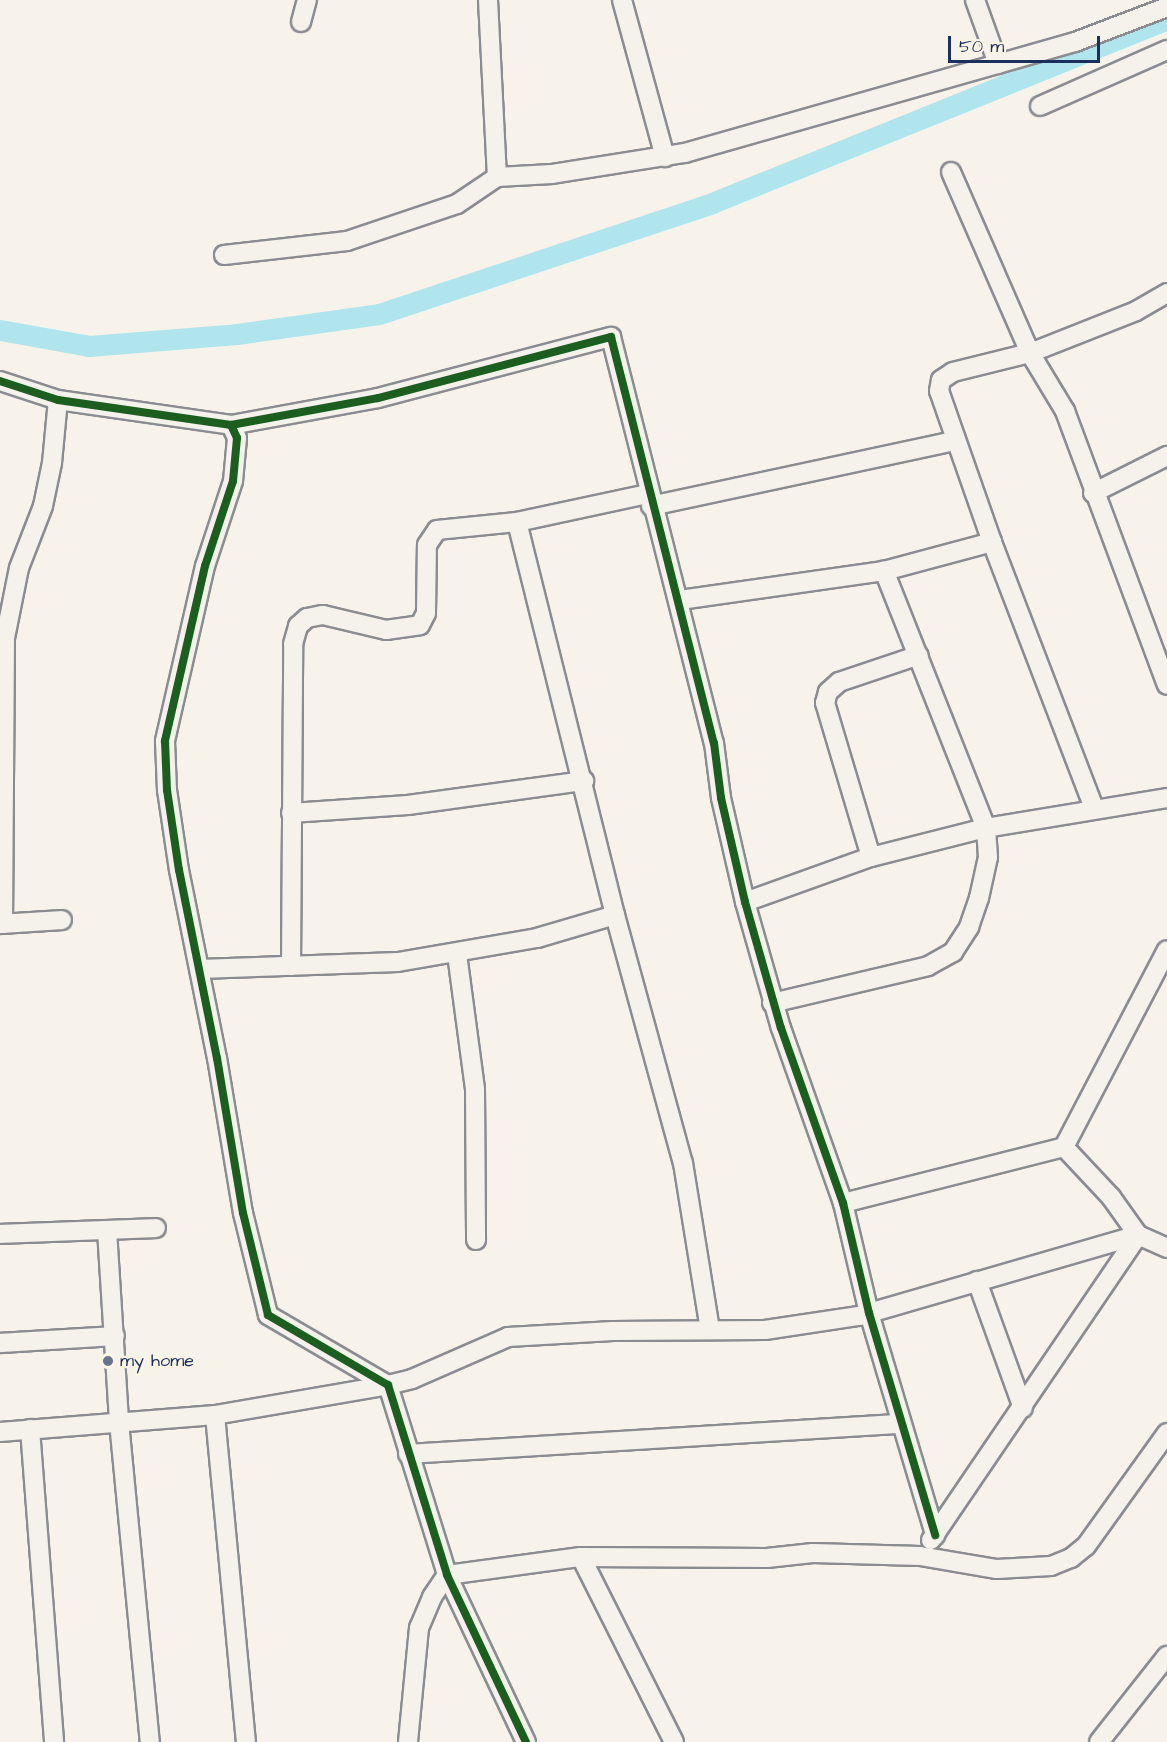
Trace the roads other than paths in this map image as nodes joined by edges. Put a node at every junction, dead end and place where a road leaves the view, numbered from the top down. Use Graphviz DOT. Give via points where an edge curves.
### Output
graph roads {
  1 [pos="307,0"];
  2 [pos="488,0"];
  3 [pos="622,0"];
  4 [pos="975,0"];
  5 [pos="1167,7"];
  6 [pos="301,22"];
  7 [pos="1167,50"];
  8 [pos="998,64"];
  9 [pos="1040,106"];
  10 [pos="665,158"];
  11 [pos="951,172"];
  12 [pos="497,177"];
  13 [pos="224,255"];
  14 [pos="1167,293"];
  15 [pos="1030,353"];
  16 [pos="0,381"];
  17 [pos="58,400"];
  18 [pos="231,425"];
  19 [pos="954,441"];
  20 [pos="1167,456"];
  21 [pos="1093,493"];
  22 [pos="650,500"];
  23 [pos="517,522"];
  24 [pos="992,542"];
  25 [pos="884,571"];
  26 [pos="680,600"];
  27 [pos="919,655"];
  28 [pos="1167,685"];
  29 [pos="2,767"];
  30 [pos="584,781"];
  31 [pos="1167,798"];
  32 [pos="1094,808"];
  33 [pos="291,813"];
  34 [pos="986,828"];
  35 [pos="871,857"];
  36 [pos="745,902"];
  37 [pos="615,915"];
  38 [pos="62,920"];
  39 [pos="1,924"];
  40 [pos="1167,950"];
  41 [pos="457,954"];
  42 [pos="291,966"];
  43 [pos="200,969"];
  44 [pos="772,1003"];
  45 [pos="1064,1147"];
  46 [pos="843,1203"];
  47 [pos="156,1228"];
  48 [pos="107,1230"];
  49 [pos="0,1234"];
  50 [pos="1138,1235"];
  51 [pos="476,1240"];
  52 [pos="1167,1248"];
  53 [pos="977,1281"];
  54 [pos="869,1313"];
  55 [pos="711,1330"];
  56 [pos="115,1336"];
  57 [pos="0,1342"];
  58 [pos="388,1385"];
  59 [pos="1023,1408"];
  60 [pos="215,1415"];
  61 [pos="119,1422"];
  62 [pos="900,1424"];
  63 [pos="30,1429"];
  64 [pos="0,1432"];
  65 [pos="1167,1433"];
  66 [pos="408,1454"];
  67 [pos="935,1535"];
  68 [pos="920,1556"];
  69 [pos="581,1557"];
  70 [pos="447,1575"];
  71 [pos="1167,1656"];
  72 [pos="54,1742"];
  73 [pos="150,1742"];
  74 [pos="246,1742"];
  75 [pos="408,1742"];
  76 [pos="526,1742"];
  77 [pos="674,1742"];
  78 [pos="1099,1742"];
  1 -- 6 [label="street"];
  2 -- 12 [label="street"];
  3 -- 10 [label="street"];
  4 -- 8 [label="street"];
  5 -- 8 [label="street" via="1075,42"];
  7 -- 9 [label="street"];
  8 -- 10 [label="street"];
  10 -- 12 [label="street" via="633,159 552,174"];
  11 -- 15 [label="street"];
  12 -- 13 [label="street" via="457,204 347,241"];
  14 -- 15 [label="street" via="1136,311"];
  15 -- 19 [label="street" via="953,372 941,380 941,400"];
  15 -- 21 [label="street" via="1065,411"];
  16 -- 17 [label="street"];
  17 -- 18 [label="street"];
  17 -- 29 [label="street" via="43,506 19,568 5,638"];
  18 -- 22 [label="street" via="378,399 611,337"];
  18 -- 43 [label="street" via="237,447 233,481 205,566 165,741 166,790 178,870"];
  19 -- 22 [label="street"];
  19 -- 24 [label="street"];
  20 -- 21 [label="street"];
  21 -- 28 [label="street"];
  22 -- 23 [label="street"];
  22 -- 26 [label="street"];
  23 -- 30 [label="street"];
  23 -- 33 [label="street" via="451,526 430,536 426,613 420,625 386,630 323,615 307,618 298,626 293,644"];
  24 -- 25 [label="street"];
  24 -- 32 [label="street"];
  25 -- 26 [label="street"];
  25 -- 27 [label="street"];
  26 -- 36 [label="street" via="714,743 721,798"];
  27 -- 34 [label="street"];
  27 -- 35 [label="street" via="839,682 828,692 825,703"];
  29 -- 39 [label="street"];
  30 -- 33 [label="street" via="408,805"];
  30 -- 37 [label="street"];
  31 -- 32 [label="street"];
  32 -- 34 [label="street"];
  33 -- 42 [label="street"];
  34 -- 35 [label="street"];
  34 -- 44 [label="street" via="988,857 979,898 969,927 953,952 928,966"];
  35 -- 36 [label="street"];
  36 -- 44 [label="street"];
  37 -- 41 [label="street" via="537,938"];
  37 -- 55 [label="street" via="682,1163"];
  38 -- 39 [label="street"];
  40 -- 45 [label="street"];
  41 -- 42 [label="street" via="398,962"];
  41 -- 51 [label="street" via="475,1089"];
  42 -- 43 [label="street"];
  43 -- 58 [label="street" via="243,1213 268,1315"];
  44 -- 46 [label="street"];
  45 -- 46 [label="street"];
  45 -- 50 [label="street" via="1111,1197"];
  46 -- 54 [label="street"];
  47 -- 48 [label="street"];
  48 -- 49 [label="street"];
  48 -- 56 [label="street"];
  50 -- 52 [label="street"];
  50 -- 53 [label="street"];
  50 -- 59 [label="street"];
  53 -- 54 [label="street"];
  53 -- 59 [label="street"];
  54 -- 55 [label="street" via="765,1330"];
  54 -- 62 [label="street"];
  55 -- 58 [label="street" via="508,1337"];
  56 -- 57 [label="street"];
  56 -- 61 [label="street"];
  58 -- 60 [label="street"];
  58 -- 66 [label="street"];
  59 -- 67 [label="street"];
  60 -- 61 [label="street"];
  60 -- 74 [label="street"];
  61 -- 63 [label="street"];
  61 -- 73 [label="street"];
  62 -- 66 [label="street"];
  62 -- 67 [label="street"];
  63 -- 64 [label="street"];
  63 -- 72 [label="street"];
  65 -- 68 [label="street" via="1086,1546 1071,1558 1051,1566 997,1569"];
  66 -- 70 [label="street"];
  67 -- 68 [label="street"];
  68 -- 69 [label="street" via="813,1553 767,1558"];
  69 -- 70 [label="street"];
  69 -- 77 [label="street"];
  70 -- 75 [label="street" via="419,1628"];
  70 -- 76 [label="street"];
  71 -- 78 [label="street"];
}
